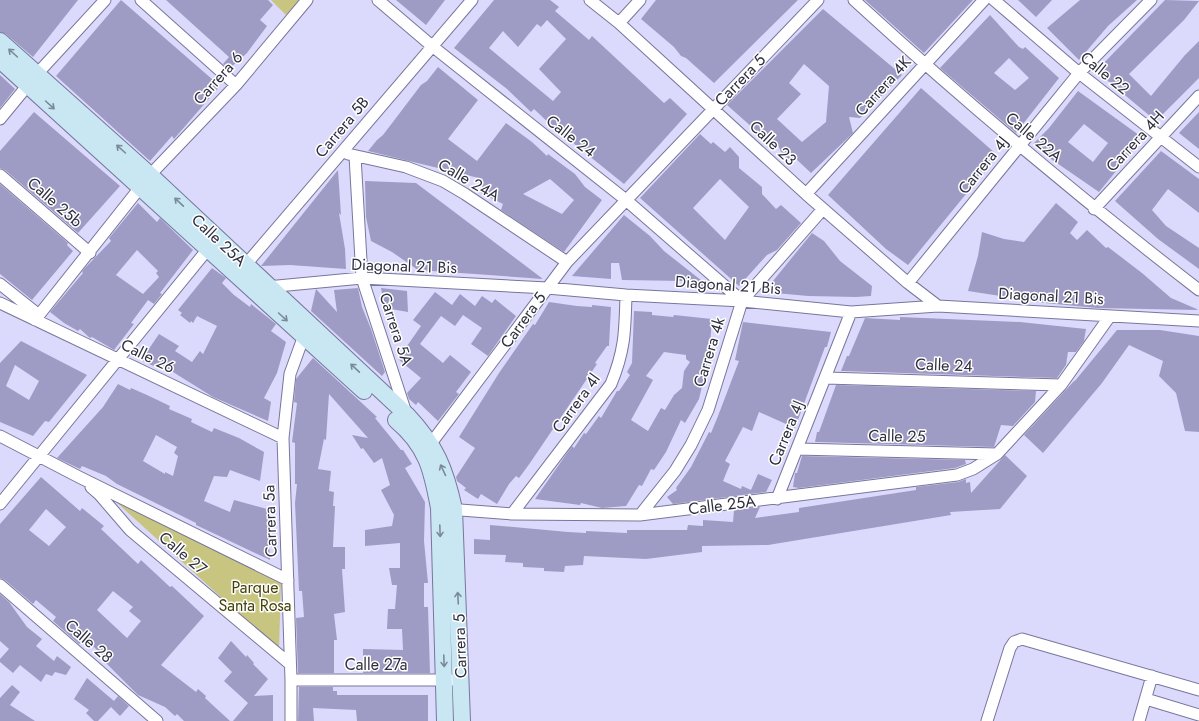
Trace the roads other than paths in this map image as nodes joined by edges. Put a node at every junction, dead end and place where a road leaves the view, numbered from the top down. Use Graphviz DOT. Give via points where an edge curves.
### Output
graph roads {
  1 [pos="105,0"];
  2 [pos="141,0"];
  3 [pos="307,0"];
  4 [pos="378,0"];
  5 [pos="472,0"];
  6 [pos="590,0"];
  7 [pos="640,0"];
  8 [pos="818,0"];
  9 [pos="854,0"];
  10 [pos="984,0"];
  11 [pos="994,0"];
  12 [pos="1151,0"];
  13 [pos="619,23"];
  14 [pos="0,41"];
  15 [pos="432,46"];
  16 [pos="0,60"];
  17 [pos="924,64"];
  18 [pos="1079,73"];
  19 [pos="32,80"];
  20 [pos="236,85"];
  21 [pos="1199,96"];
  22 [pos="712,108"];
  23 [pos="0,118"];
  24 [pos="1160,138"];
  25 [pos="1019,146"];
  26 [pos="342,153"];
  27 [pos="354,156"];
  28 [pos="1199,166"];
  29 [pos="0,175"];
  30 [pos="145,181"];
  31 [pos="806,194"];
  32 [pos="626,200"];
  33 [pos="1094,209"];
  34 [pos="823,210"];
  35 [pos="213,244"];
  36 [pos="90,253"];
  37 [pos="567,262"];
  38 [pos="241,270"];
  39 [pos="362,278"];
  40 [pos="908,283"];
  41 [pos="0,284"];
  42 [pos="548,288"];
  43 [pos="1199,290"];
  44 [pos="264,291"];
  45 [pos="626,295"];
  46 [pos="742,300"];
  47 [pos="0,303"];
  48 [pos="938,306"];
  49 [pos="851,312"];
  50 [pos="1110,316"];
  51 [pos="37,318"];
  52 [pos="1199,321"];
  53 [pos="306,330"];
  54 [pos="117,359"];
  55 [pos="826,378"];
  56 [pos="1061,385"];
  57 [pos="407,415"];
  58 [pos="0,436"];
  59 [pos="283,438"];
  60 [pos="428,448"];
  61 [pos="797,449"];
  62 [pos="997,454"];
  63 [pos="39,455"];
  64 [pos="79,477"];
  65 [pos="777,499"];
  66 [pos="0,504"];
  67 [pos="447,509"];
  68 [pos="512,514"];
  69 [pos="640,515"];
  70 [pos="288,580"];
  71 [pos="0,585"];
  72 [pos="290,664"];
  73 [pos="1152,676"];
  74 [pos="291,680"];
  75 [pos="445,680"];
  76 [pos="461,680"];
  77 [pos="1199,690"];
  78 [pos="1146,699"];
  79 [pos="1199,715"];
  80 [pos="157,721"];
  81 [pos="291,721"];
  82 [pos="445,721"];
  83 [pos="462,721"];
  84 [pos="987,721"];
  85 [pos="1139,721"];
  1 -- 19 [label="street"];
  2 -- 20 [label="street"];
  3 -- 20 [label="street, Carrera 6"];
  4 -- 15 [label="street, Calle 24"];
  5 -- 15 [label="street, Carrera 5B"];
  6 -- 13 [label="street, Calle 23"];
  7 -- 13 [label="street"];
  8 -- 22 [label="street, Carrera 5"];
  9 -- 17 [label="street, Calle 22A"];
  10 -- 17 [label="street, Carrera 4K"];
  11 -- 18 [label="street, Calle 22"];
  12 -- 18 [label="street, Carrera 4J"];
  13 -- 22 [label="street, Calle 23"];
  19 -- 14 [label="street, Calle 25A, one-way"];
  15 -- 26 [label="street, Carrera 5B"];
  15 -- 32 [label="street, Calle 24"];
  16 -- 19 [label="street, Calle 25A"];
  17 -- 25 [label="street, Calle 22A"];
  17 -- 31 [label="street, Carrera 4K"];
  18 -- 24 [label="street, Calle 22"];
  18 -- 25 [label="street, Carrera 4J"];
  19 -- 23 [label="street"];
  19 -- 30 [label="street, Calle 25A"];
  20 -- 30 [label="street, Carrera 6"];
  21 -- 24 [label="street, Carrera 4H"];
  22 -- 31 [label="street, Calle 23"];
  22 -- 32 [label="street, Carrera 5"];
  24 -- 28 [label="street, Calle 22"];
  24 -- 33 [label="street, Carrera 4H"];
  25 -- 33 [label="street, Calle 22A"];
  25 -- 40 [label="street, Carrera 4J"];
  26 -- 27 [label="street, Calle 24A"];
  26 -- 38 [label="street, Carrera 5B"];
  27 -- 37 [label="street, Calle 24A" via="412,169 443,181"];
  27 -- 39 [label="street, Carrera 5A"];
  29 -- 36 [label="street, Calle 25b"];
  30 -- 35 [label="street, Calle 25A"];
  30 -- 36 [label="street, Carrera 6"];
  31 -- 34 [label="street, Calle 23"];
  32 -- 37 [label="street, Carrera 5"];
  32 -- 46 [label="street, Calle 24"];
  33 -- 43 [label="street, Calle 22A"];
  34 -- 40 [label="street, Calle 23"];
  34 -- 46 [label="street, Carrera 4k"];
  35 -- 38 [label="street, Calle 25A"];
  35 -- 54 [label="street"];
  36 -- 51 [label="street, Carrera 6"];
  37 -- 42 [label="street, Carrera 5"];
  38 -- 44 [label="street, Calle 25A"];
  39 -- 42 [label="street, Diagonal 21 Bis"];
  39 -- 44 [label="street, Diagonal 21 Bis"];
  39 -- 57 [label="street, Carrera 5A"];
  40 -- 48 [label="street, Calle 23"];
  41 -- 51 [label="street"];
  42 -- 45 [label="street, Diagonal 21 Bis"];
  42 -- 60 [label="street, Carrera 5"];
  44 -- 53 [label="street, Calle 25A"];
  45 -- 46 [label="street, Diagonal 21 Bis"];
  45 -- 68 [label="street, Carrera 4l" via="624,340 620,361 611,384"];
  46 -- 49 [label="street, Diagonal 21 Bis"];
  46 -- 69 [label="street, Carrera 4k" via="708,410 675,471"];
  47 -- 51 [label="street, Calle 26"];
  48 -- 49 [label="street, Diagonal 21 Bis"];
  48 -- 50 [label="street, Diagonal 21 Bis"];
  49 -- 55 [label="street, Carrera 4J"];
  50 -- 52 [label="street, Diagonal 21 Bis"];
  50 -- 56 [label="street, Calle 25A"];
  51 -- 54 [label="street, Calle 26"];
  57 -- 53 [label="street, Calle 25A, one-way"];
  53 -- 59 [label="street, Carrera 5a" via="290,374"];
  53 -- 60 [label="street, Calle 25A"];
  54 -- 59 [label="street, Calle 26"];
  54 -- 63 [label="street"];
  55 -- 56 [label="street, Calle 24"];
  55 -- 61 [label="street, Carrera 4J"];
  56 -- 62 [label="street, Calle 25A"];
  57 -- 60 [label="street, Calle 25A"];
  58 -- 63 [label="street, Calle 27"];
  59 -- 70 [label="street, Carrera 5a"];
  60 -- 67 [label="street, Carrera 5" via="434,482"];
  61 -- 62 [label="street, Calle 25"];
  61 -- 65 [label="street, Carrera 4J"];
  62 -- 65 [label="street, Calle 25A" via="973,469 957,475"];
  63 -- 64 [label="street, Calle 27"];
  63 -- 66 [label="street"];
  64 -- 70 [label="street, Calle 27"];
  64 -- 72 [label="street, Calle 27" via="100,494 130,530"];
  65 -- 69 [label="street, Calle 25A"];
  67 -- 68 [label="street, Calle 25A"];
  67 -- 75 [label="street, Carrera 5, one-way"];
  76 -- 67 [label="street, Carrera 5, one-way"];
  68 -- 69 [label="street, Calle 25A"];
  70 -- 72 [label="street, Carrera 5a"];
  71 -- 80 [label="street, Calle 28"];
  72 -- 74 [label="street, Carrera 5a"];
  73 -- 77 [label="street"];
  73 -- 78 [label="street"];
  73 -- 84 [label="street" via="1022,639 1014,642 1010,648"];
  74 -- 75 [label="street, Calle 27a"];
  74 -- 81 [label="street, Carrera 5a"];
  75 -- 76 [label="street, Calle 27a"];
  75 -- 82 [label="street, Carrera 5"];
  76 -- 83 [label="street, Carrera 5"];
  78 -- 79 [label="street"];
  78 -- 85 [label="street"];
}
